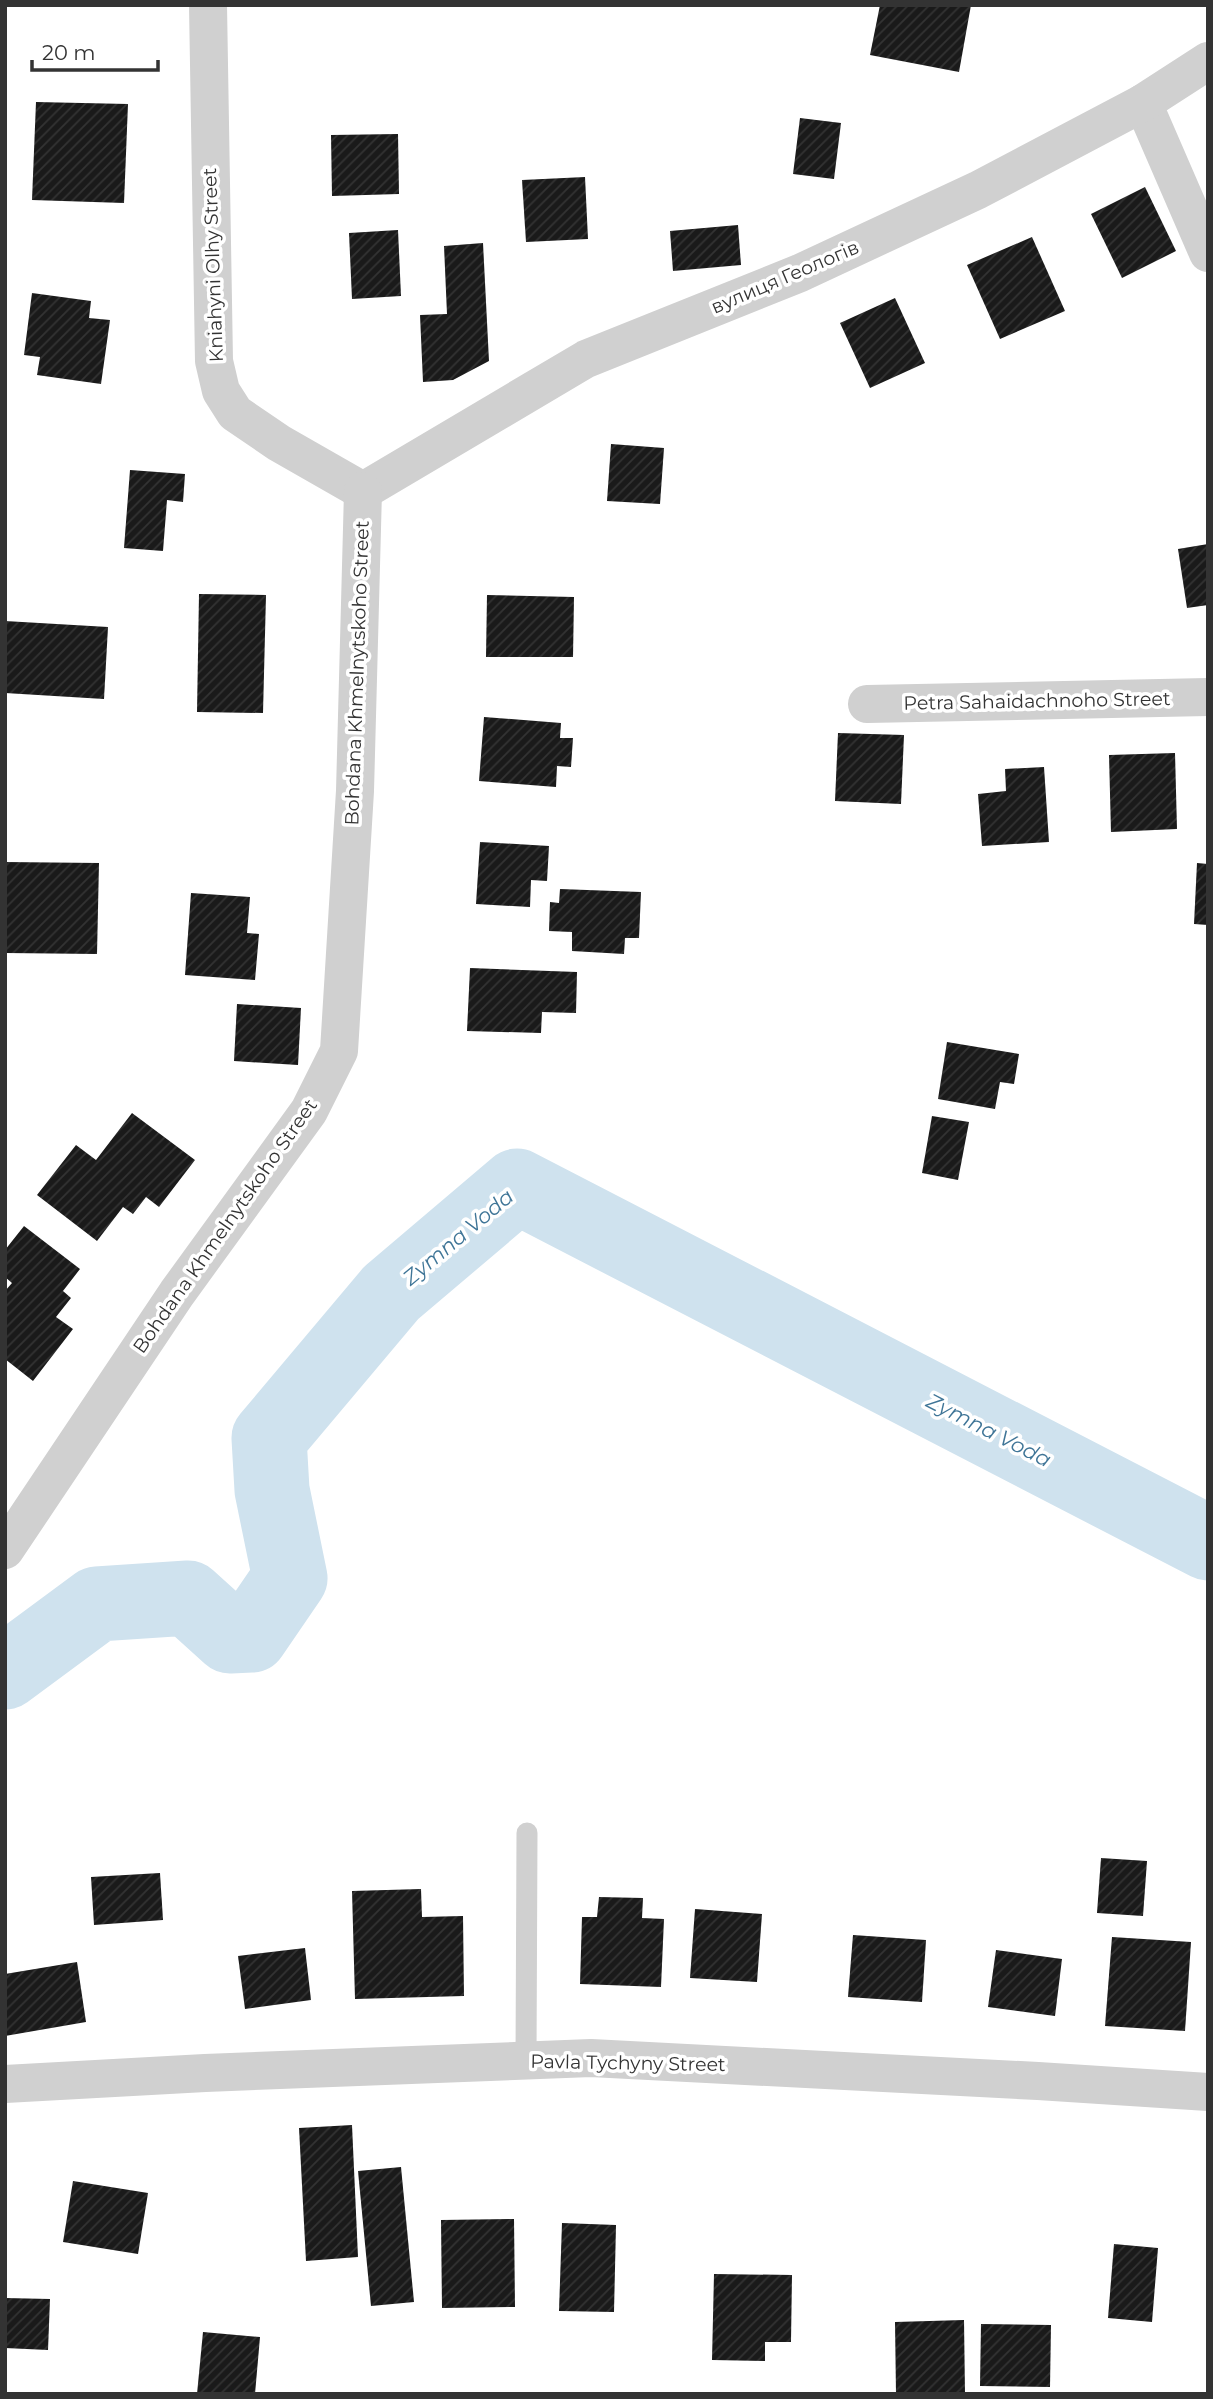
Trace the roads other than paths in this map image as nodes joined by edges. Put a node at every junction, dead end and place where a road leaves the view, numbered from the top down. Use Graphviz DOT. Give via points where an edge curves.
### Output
graph roads {
  1 [pos="208,5"];
  2 [pos="1208,61"];
  3 [pos="1143,103"];
  4 [pos="1208,253"];
  5 [pos="363,491"];
  6 [pos="1208,697"];
  7 [pos="867,704"];
  8 [pos="5,1550"];
  9 [pos="527,1833"];
  10 [pos="526,2061"];
  11 [pos="5,2084"];
  12 [pos="1208,2092"];
  1 -- 5 [label="street, Kniahyni Olhy Street" via="213,348 221,391 235,413"];
  2 -- 3 [label="street, вулиця Геологів"];
  3 -- 4 [label="street"];
  3 -- 5 [label="street, вулиця Геологів" via="978,190 800,273 586,359"];
  5 -- 8 [label="street, Bohdana Khmelnytskoho Street" via="355,791 339,1051 309,1111 177,1293"];
  6 -- 7 [label="street, Petra Sahaidachnoho Street"];
  9 -- 10 [label="lane"];
  10 -- 11 [label="street, Pavla Tychyny Street"];
  10 -- 12 [label="street, Pavla Tychyny Street" via="591,2058"];
}
